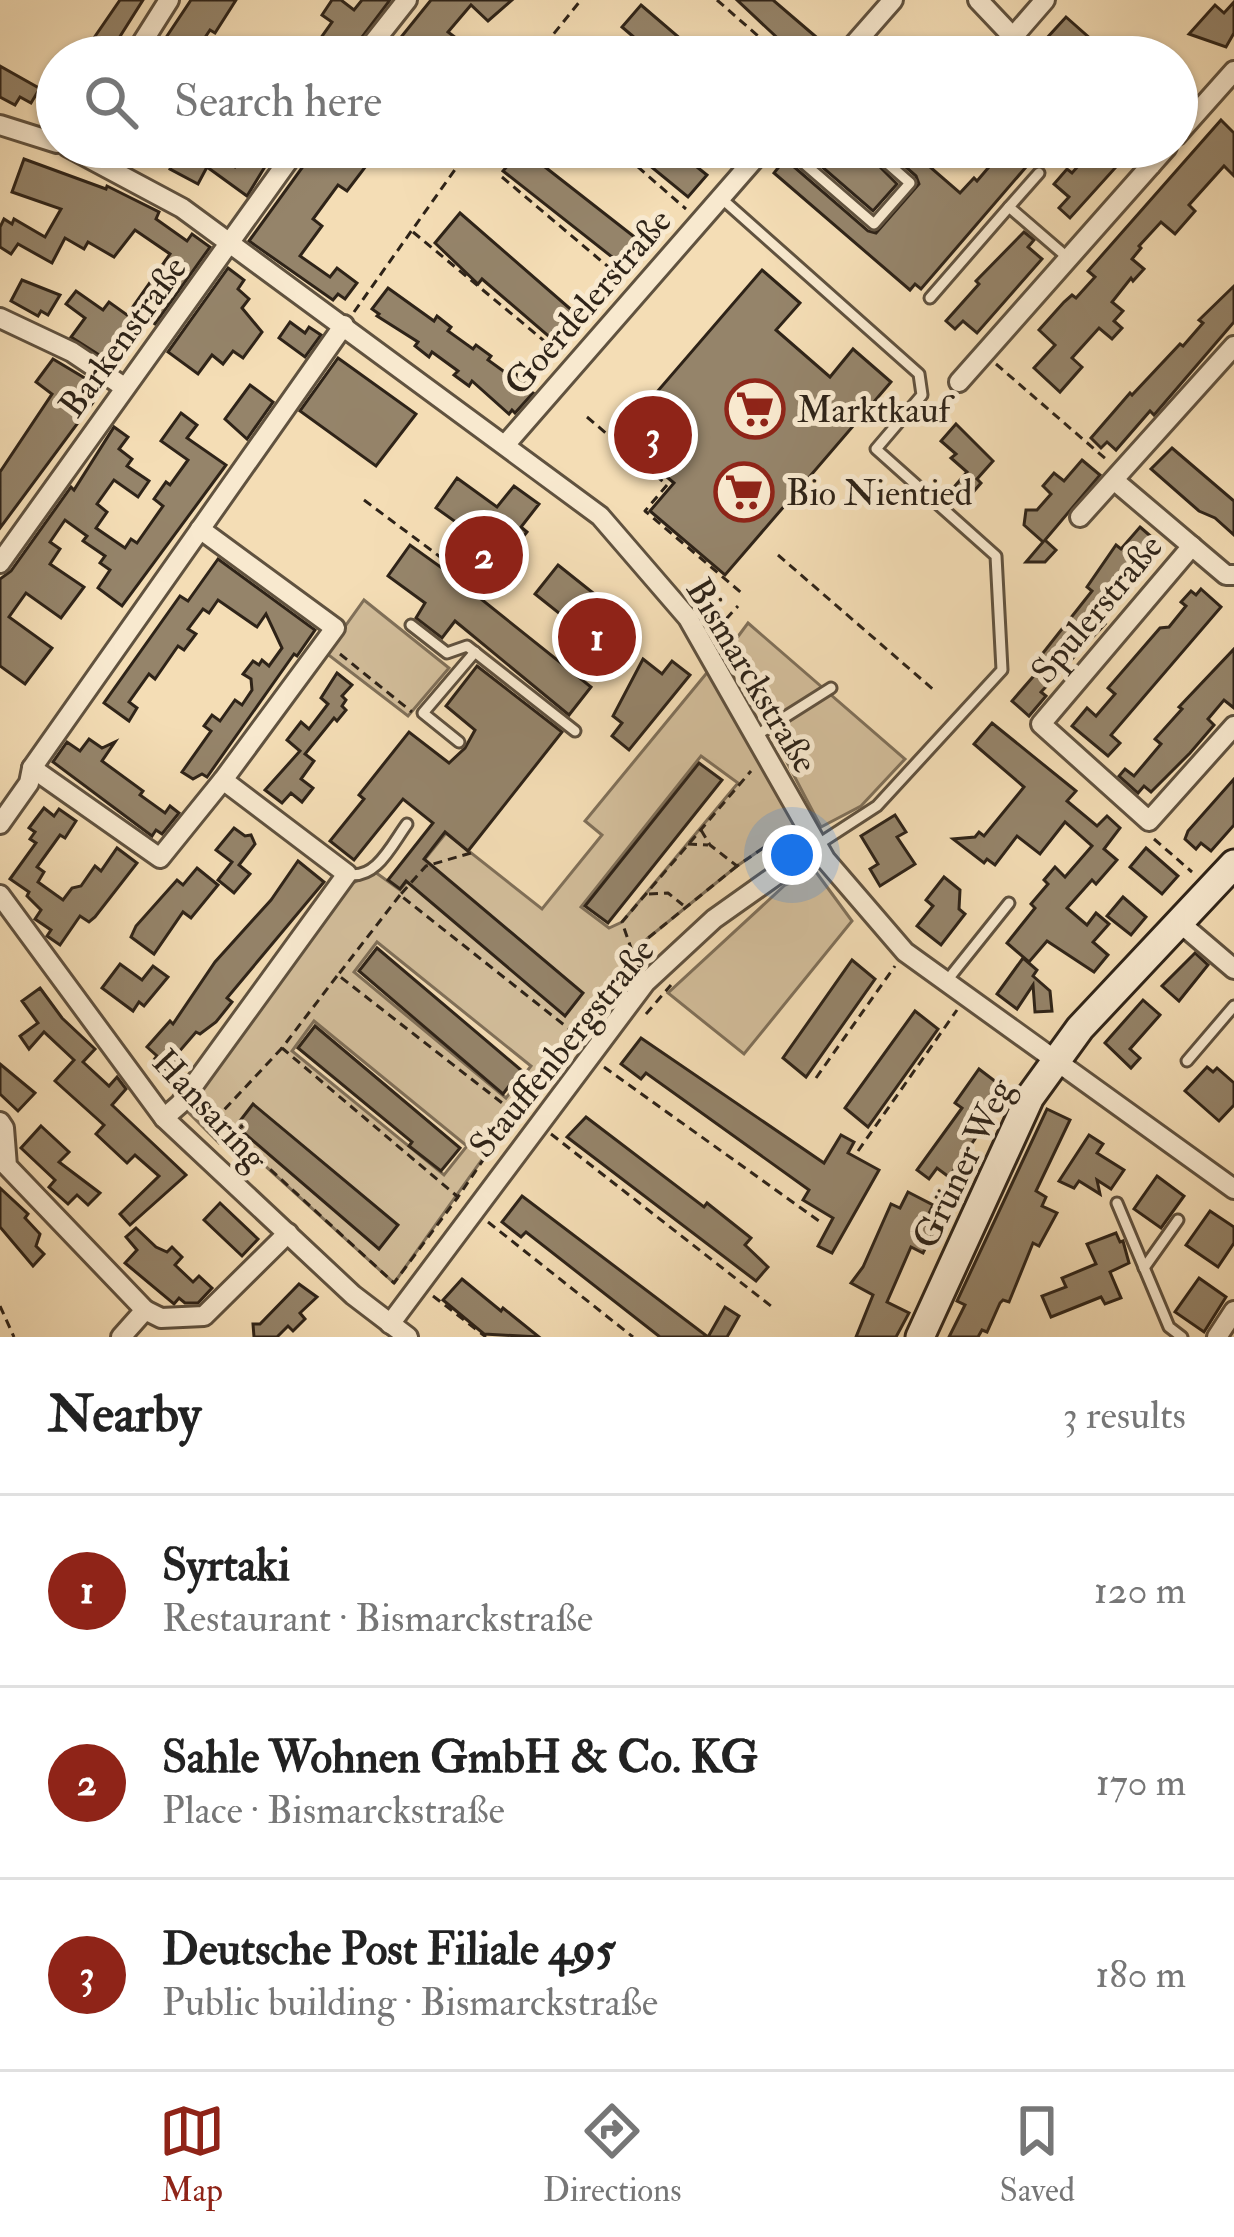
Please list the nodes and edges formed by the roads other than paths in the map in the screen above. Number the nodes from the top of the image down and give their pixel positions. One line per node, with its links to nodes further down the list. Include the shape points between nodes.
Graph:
1 (169, 0): 6 (street)
2 (407, 0): 7 (street)
3 (893, 0): 8 (street)
4 (978, 0): 9 (street)
5 (1045, 0): 10 (street)
6 (146, 36)
7 (379, 36)
8 (861, 36)
9 (1010, 36)
10 (1014, 36)
11 (1234, 70): 12 (street)
12 (1198, 111)
13 (0, 124): 14 (street, Bismarckstraße)
14 (36, 136)
15 (108, 168): 24 (street, Bismarckstraße)
16 (283, 168): 24 (street, Barkenstraße)
17 (747, 168): 22 (street, Goerdelerstraße)
18 (809, 168): 19 (lane, via 874,224 910,183)
19 (893, 168)
20 (1147, 168): 25 (street)
21 (1039, 172): 23 (lane)
22 (721, 198): 32 (street, Goerdelerstraße); 50 (lane, via 919,374 922,395 876,449 996,556 1002,670 877,806)
23 (1009, 207): 25 (lane); 26 (lane)
24 (230, 242): 28 (street, Bismarckstraße); 31 (street, Barkenstraße)
25 (1068, 258): 30 (street)
26 (930, 298)
27 (0, 319): 31 (street)
28 (344, 325): 32 (street, Bismarckstraße); 35 (street)
29 (1234, 346): 33 (street)
30 (959, 382)
31 (124, 387): 37 (street, Barkenstraße)
32 (505, 445): 44 (street, Bismarckstraße, via 600,516 637,555 688,618)
33 (1118, 477): 34 (street); 36 (street)
34 (1080, 517)
35 (200, 529): 46 (street); 47 (street, via 330,635)
36 (1192, 546): 38 (street); 42 (street, Spulerstraße, via 1041,724 1149,821)
37 (0, 563)
38 (1234, 574)
39 (411, 625): 40 (lane, via 447,653 467,646)
40 (475, 652): 43 (lane); 45 (lane, via 423,712)
41 (831, 688): 44 (lane)
42 (1234, 726)
43 (575, 731)
44 (754, 736): 50 (street, Bismarckstraße)
45 (459, 742)
46 (32, 768): 47 (street, via 160,858); 48 (street)
47 (223, 780): 52 (street)
48 (0, 824)
49 (407, 824): 52 (lane, via 372,870)
50 (817, 846): 57 (street, Bismarckstraße, via 905,952); 70 (street, Stauffenbergstraße, via 714,919 645,983)
51 (1234, 864): 55 (street, Grüner Weg)
52 (347, 874): 61 (street)
53 (0, 896): 61 (street, Hansaring)
54 (1009, 903): 57 (lane)
55 (1180, 923): 56 (street); 60 (street, Grüner Weg)
56 (1234, 969)
57 (945, 983): 60 (street, Bismarckstraße)
58 (1234, 1006): 59 (lane)
59 (1187, 1061)
60 (1056, 1063): 63 (street, Bismarckstraße); 73 (street, Grüner Weg, via 1006,1142)
61 (164, 1118): 66 (street, Hansaring)
62 (0, 1122): 68 (street, via 7,1166)
63 (1234, 1189)
64 (1118, 1203): 67 (lane)
65 (1178, 1220): 67 (lane)
66 (288, 1233): 68 (street, via 204,1316 161,1318); 70 (street, Hansaring)
67 (1144, 1268): 74 (lane, via 1169,1327)
68 (145, 1310): 71 (street)
69 (1233, 1316): 75 (street)
70 (390, 1324): 72 (street, Hansaring)
71 (121, 1337)
72 (408, 1337)
73 (920, 1337)
74 (1182, 1337)
75 (1217, 1337)

